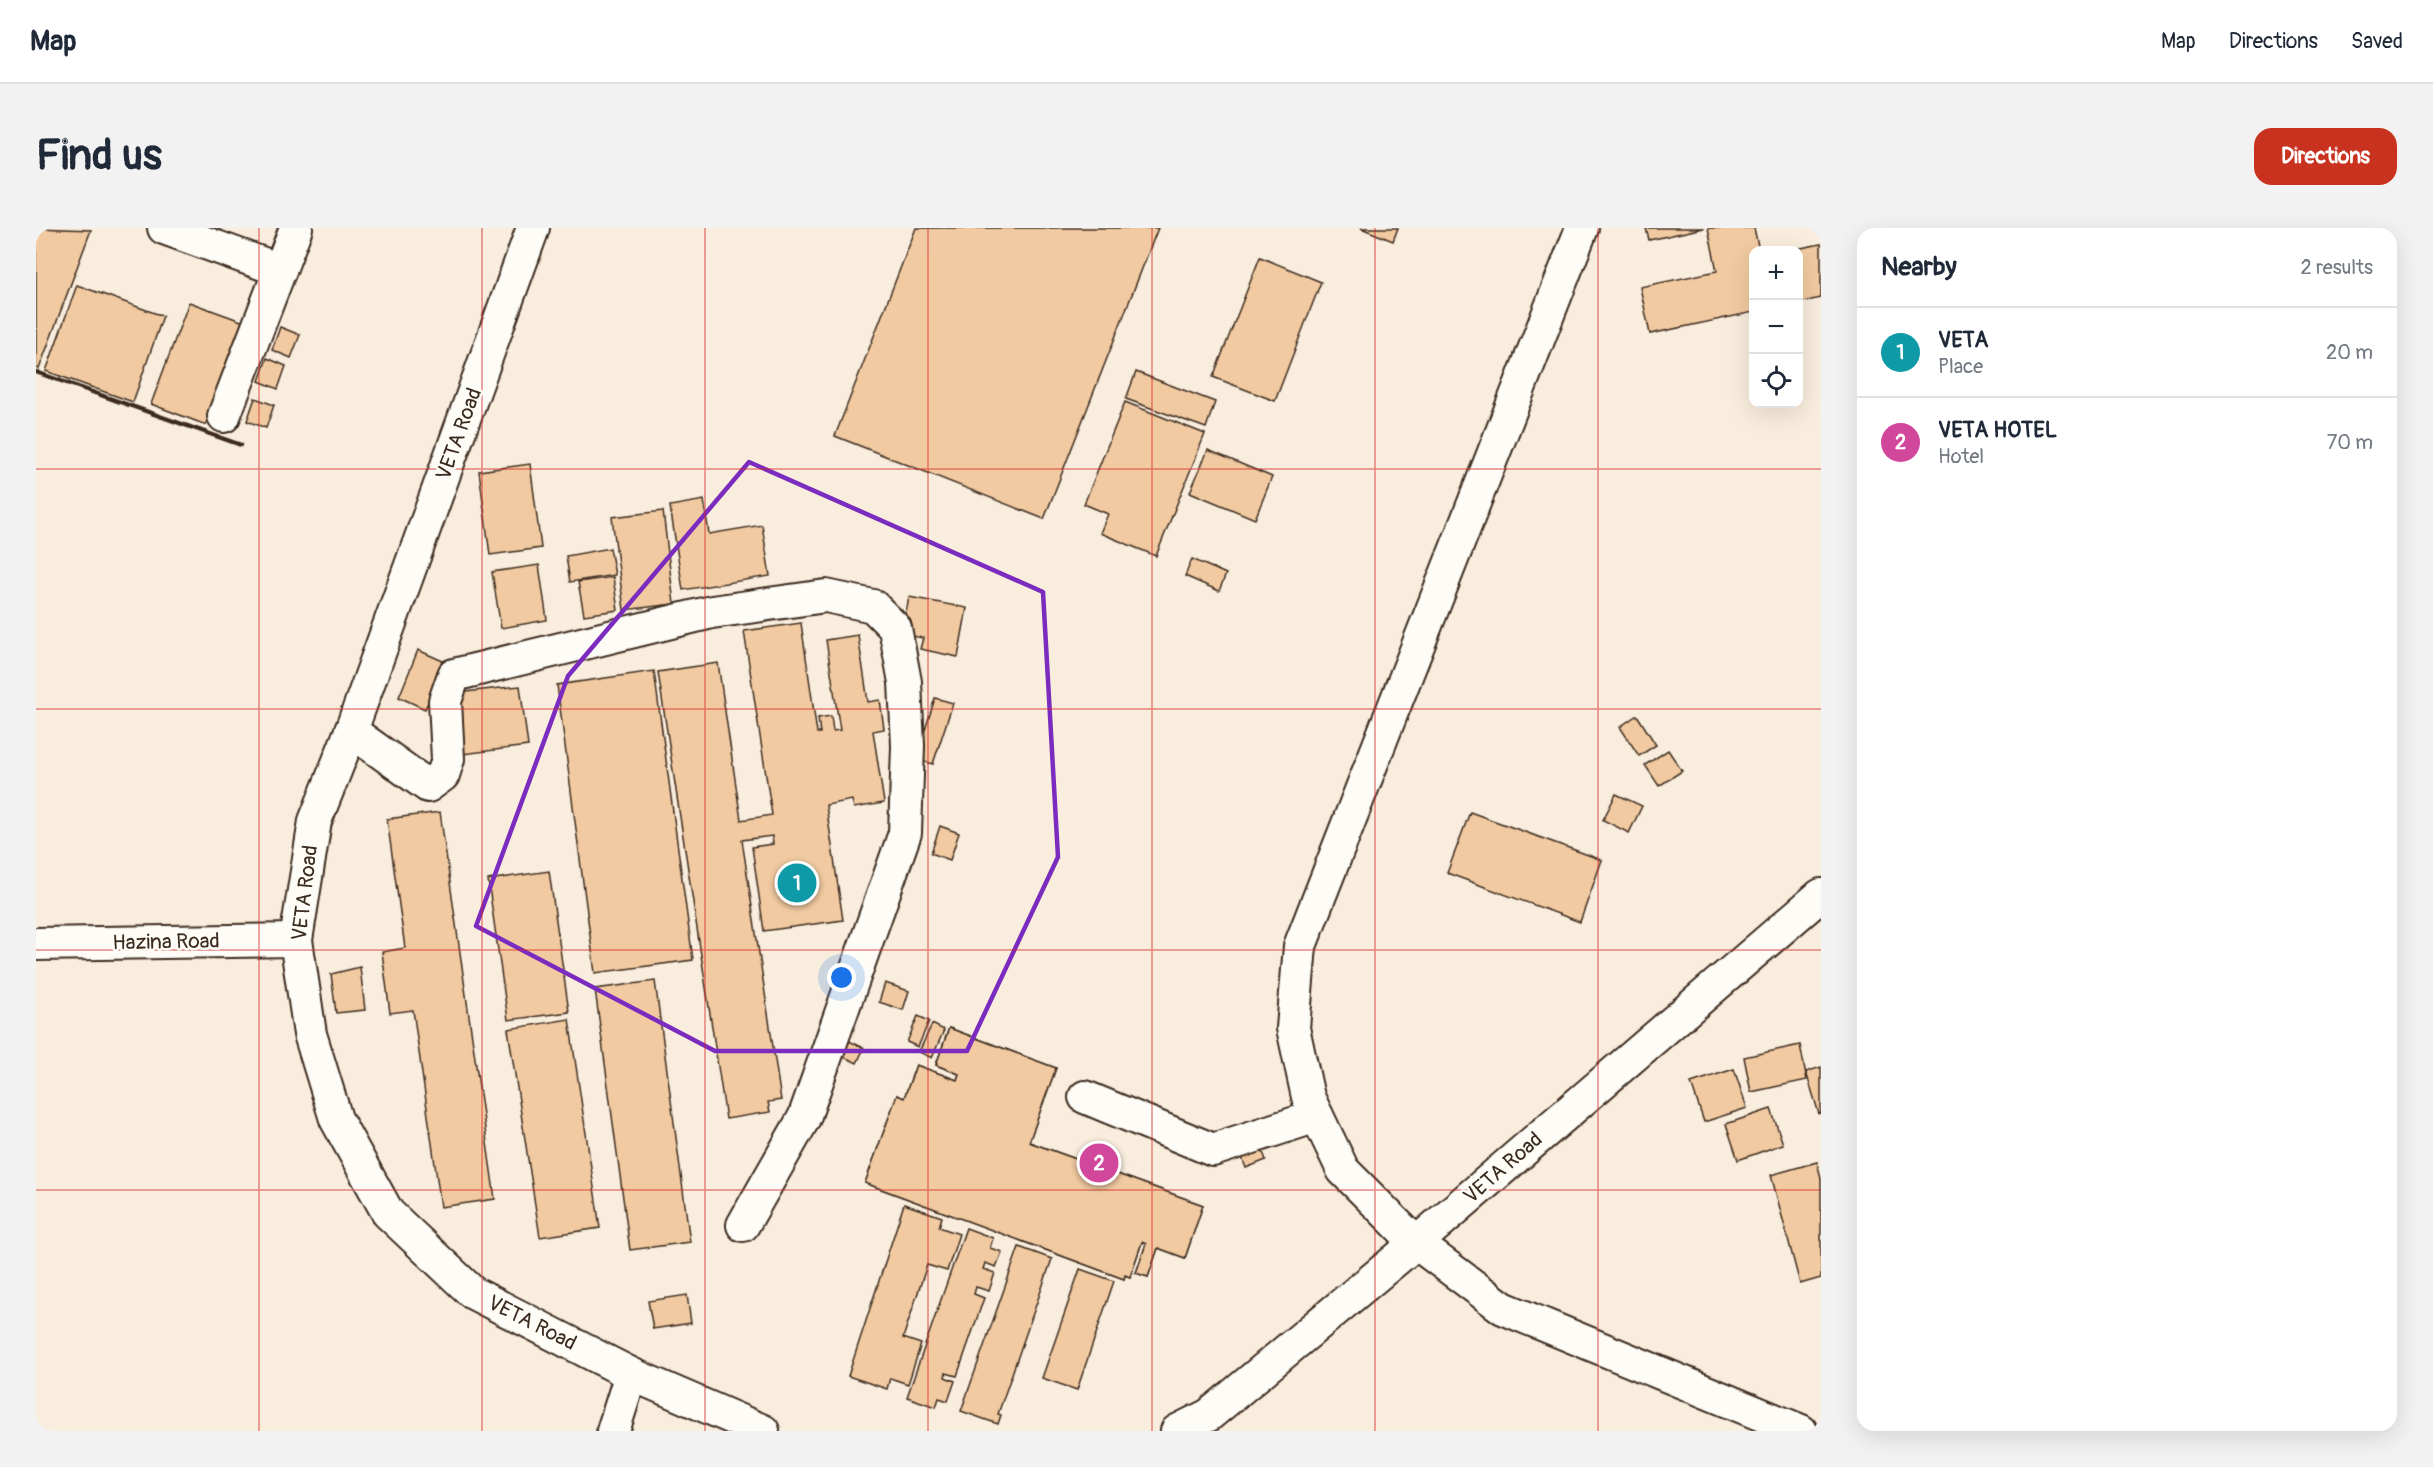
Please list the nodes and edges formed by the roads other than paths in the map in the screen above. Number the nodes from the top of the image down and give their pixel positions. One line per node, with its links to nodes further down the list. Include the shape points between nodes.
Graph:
1 (164, 228): 5 (street)
2 (296, 228): 5 (street)
3 (533, 228): 7 (street, VETA Road)
4 (1582, 228): 12 (street, via 1300,946 1293,1028 1308,1097)
5 (280, 270): 6 (street)
6 (224, 416)
7 (351, 731): 9 (street, VETA Road, via 315,822); 13 (street, via 428,786 443,775 448,759 445,701 454,675 712,612 826,596 873,606 896,628 905,682 908,746 905,833 804,1118)
8 (1821, 895): 14 (street, VETA Road)
9 (296, 940): 10 (street, Hazina Road); 15 (street, VETA Road, via 310,1034 336,1119 388,1213 473,1293)
10 (36, 944)
11 (1085, 1097): 12 (street, via 1213,1150)
12 (1317, 1116): 14 (street, via 1343,1170)
13 (743, 1225)
14 (1416, 1243): 18 (street, VETA Road, via 1209,1415); 19 (street, via 1503,1308)
15 (632, 1374): 16 (street); 17 (street, VETA Road)
16 (613, 1431)
17 (763, 1431)
18 (1177, 1431)
19 (1800, 1431)

